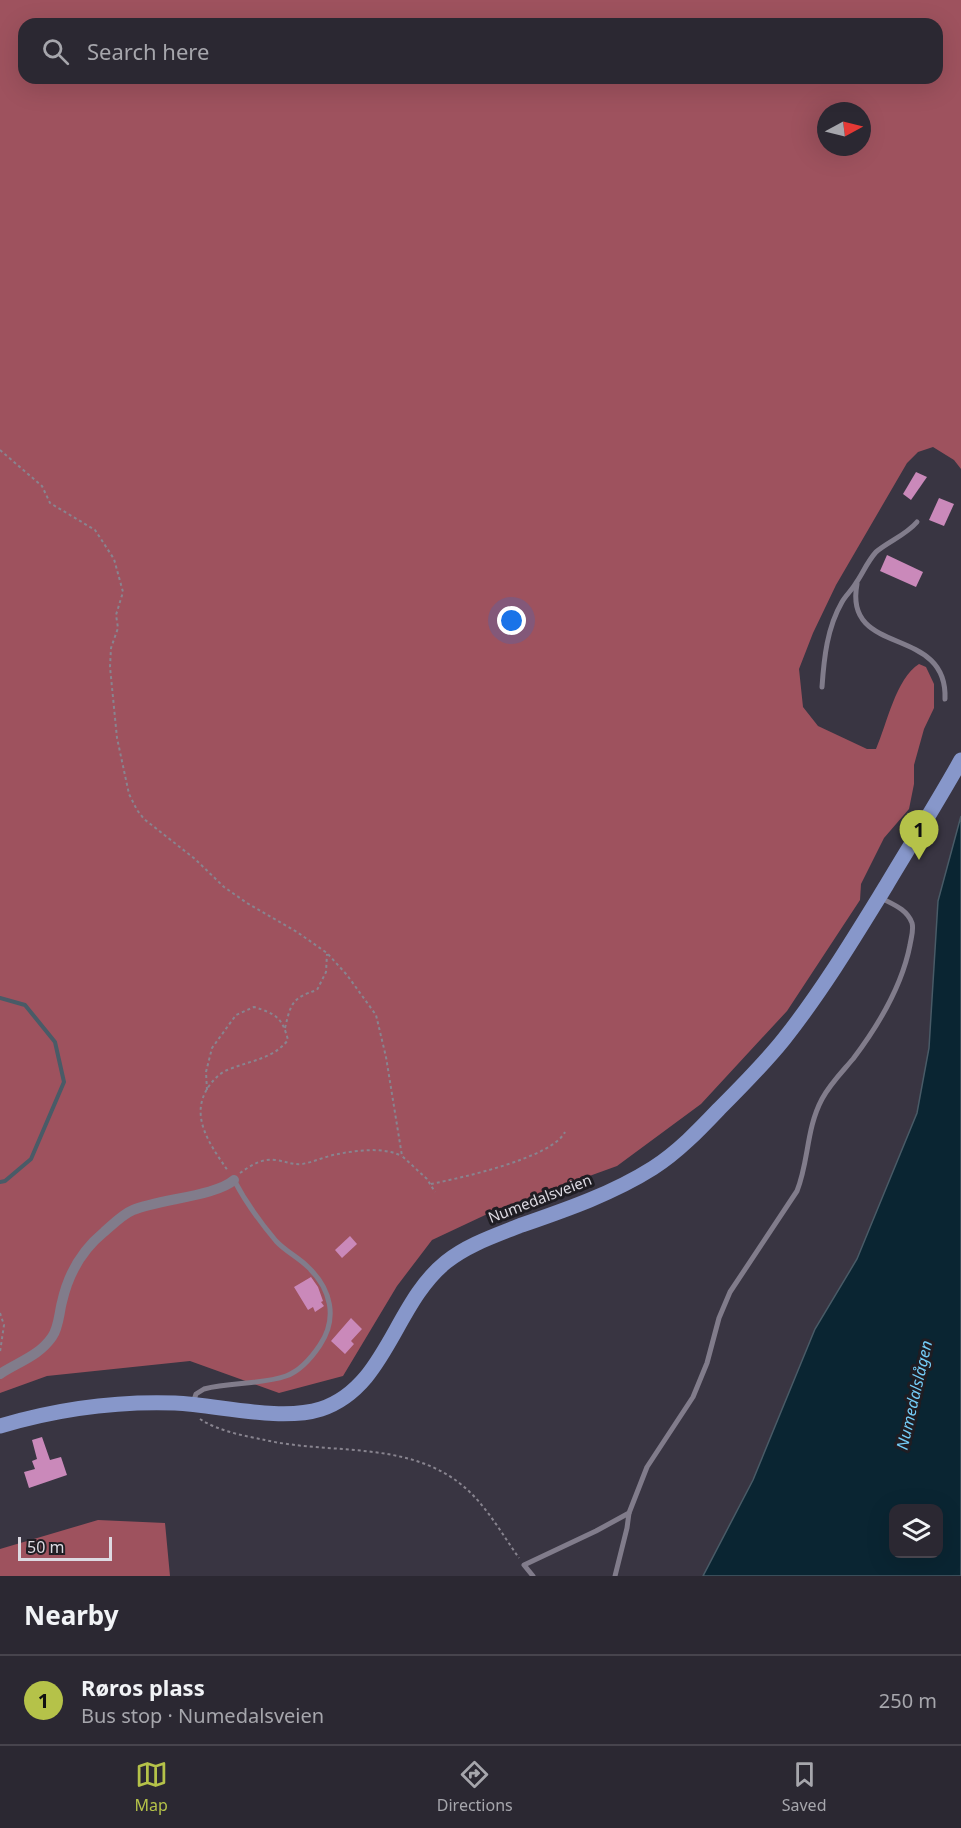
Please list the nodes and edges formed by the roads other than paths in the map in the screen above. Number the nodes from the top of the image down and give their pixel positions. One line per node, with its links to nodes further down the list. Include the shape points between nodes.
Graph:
1 (917, 522): 2 (lane, via 877,551)
2 (857, 582): 3 (lane, via 835,615 824,656); 4 (lane, via 855,604 862,621 927,656 946,686)
3 (822, 687)
4 (945, 699)
5 (961, 760): 6 (main road, Numedalsveien)
6 (879, 897): 9 (main road, Numedalsveien, via 786,1037 699,1130 654,1167 627,1183 489,1238 447,1261 424,1282 373,1368 343,1398 325,1408 300,1413); 11 (lane, via 901,909 911,921 905,964 892,996 822,1100 807,1139 797,1191 730,1292 693,1397 647,1467)
7 (234, 1180): 8 (street, via 217,1190 130,1211 101,1234 78,1260 53,1335 29,1359); 9 (lane, via 276,1241 307,1266 324,1287 329,1299 329,1324 314,1354 293,1373 204,1389 196,1394)
8 (0, 1374)
9 (193, 1404): 10 (main road, Numedalsveien, via 113,1404)
10 (0, 1426)
11 (628, 1513): 12 (lane, via 524,1565); 13 (lane)
12 (533, 1576)
13 (615, 1576)

